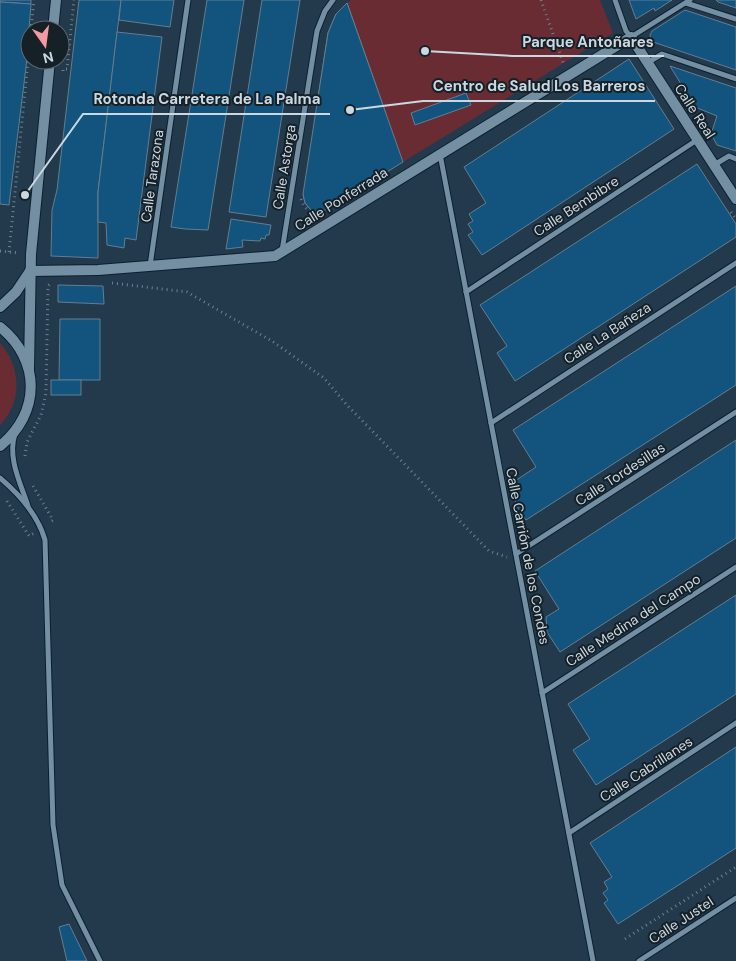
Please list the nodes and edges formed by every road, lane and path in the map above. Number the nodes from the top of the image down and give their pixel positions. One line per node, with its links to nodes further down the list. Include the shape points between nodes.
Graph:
1 (34, 0): 9 (path)
2 (56, 0): 10 (main road)
3 (188, 0): 27 (street, Calle Tarazona)
4 (333, 0): 25 (street, Calle Astorga, via 317,31)
5 (540, 0): 13 (path)
6 (615, 0): 11 (street, Calle Real)
7 (688, 1): 8 (street); 11 (street)
8 (736, 19)
9 (32, 20)
10 (55, 20)
11 (629, 34): 12 (main road, Calle Real); 18 (main road, Calle Ponferrada)
12 (647, 63): 16 (street, via 662,54); 17 (main road, Calle Real)
13 (564, 66)
14 (27, 70): 24 (path)
15 (49, 70): 28 (main road)
16 (736, 79)
17 (697, 140): 20 (main road, Calle Real); 31 (street, Calle Bembibre)
18 (440, 154): 25 (main road, Calle Ponferrada); 31 (street, Calle Carrión de los Condes)
19 (736, 159): 20 (street, via 729,156)
20 (714, 165): 22 (main road, Calle Real)
21 (301, 194): 23 (path, via 303,204 310,211)
22 (736, 199)
23 (326, 212)
24 (9, 252)
25 (282, 252): 27 (main road, Calle Ponferrada, via 275,256)
26 (736, 262): 37 (street, Calle La Bañeza)
27 (150, 266): 28 (main road, Calle Ponferrada)
28 (30, 271): 32 (main road, via 16,292); 34 (main road)
29 (54, 281): 39 (path, via 48,286 46,393 41,416 27,442)
30 (109, 283): 46 (path, via 187,292 272,341 324,378 489,552)
31 (466, 292): 37 (street, Calle Carrión de los Condes)
32 (0, 307)
33 (0, 327): 34 (main road, via 15,340)
34 (29, 369): 36 (main road, via 29,402)
35 (736, 412): 46 (street, Calle Tordesillas)
36 (21, 423): 38 (main road); 43 (street, via 14,439 13,453)
37 (491, 423): 46 (street, Calle Carrión de los Condes)
38 (0, 446)
39 (25, 463)
40 (0, 478): 43 (street)
41 (31, 483): 44 (path)
42 (4, 498): 45 (path)
43 (29, 508): 54 (street, via 42,528 45,540 54,834 62,884)
44 (53, 520)
45 (30, 536)
46 (517, 557): 48 (street, Calle Carrión de los Condes)
47 (736, 566): 48 (street, Calle Medina del Campo)
48 (542, 693): 50 (street, Calle Carrión de los Condes)
49 (736, 723): 50 (street, Calle Cabrillanes)
50 (569, 833): 55 (street, Calle Carrión de los Condes)
51 (736, 867): 53 (path)
52 (736, 898): 56 (street, Calle Justel)
53 (625, 939)
54 (100, 961)
55 (593, 961)
56 (639, 961)

